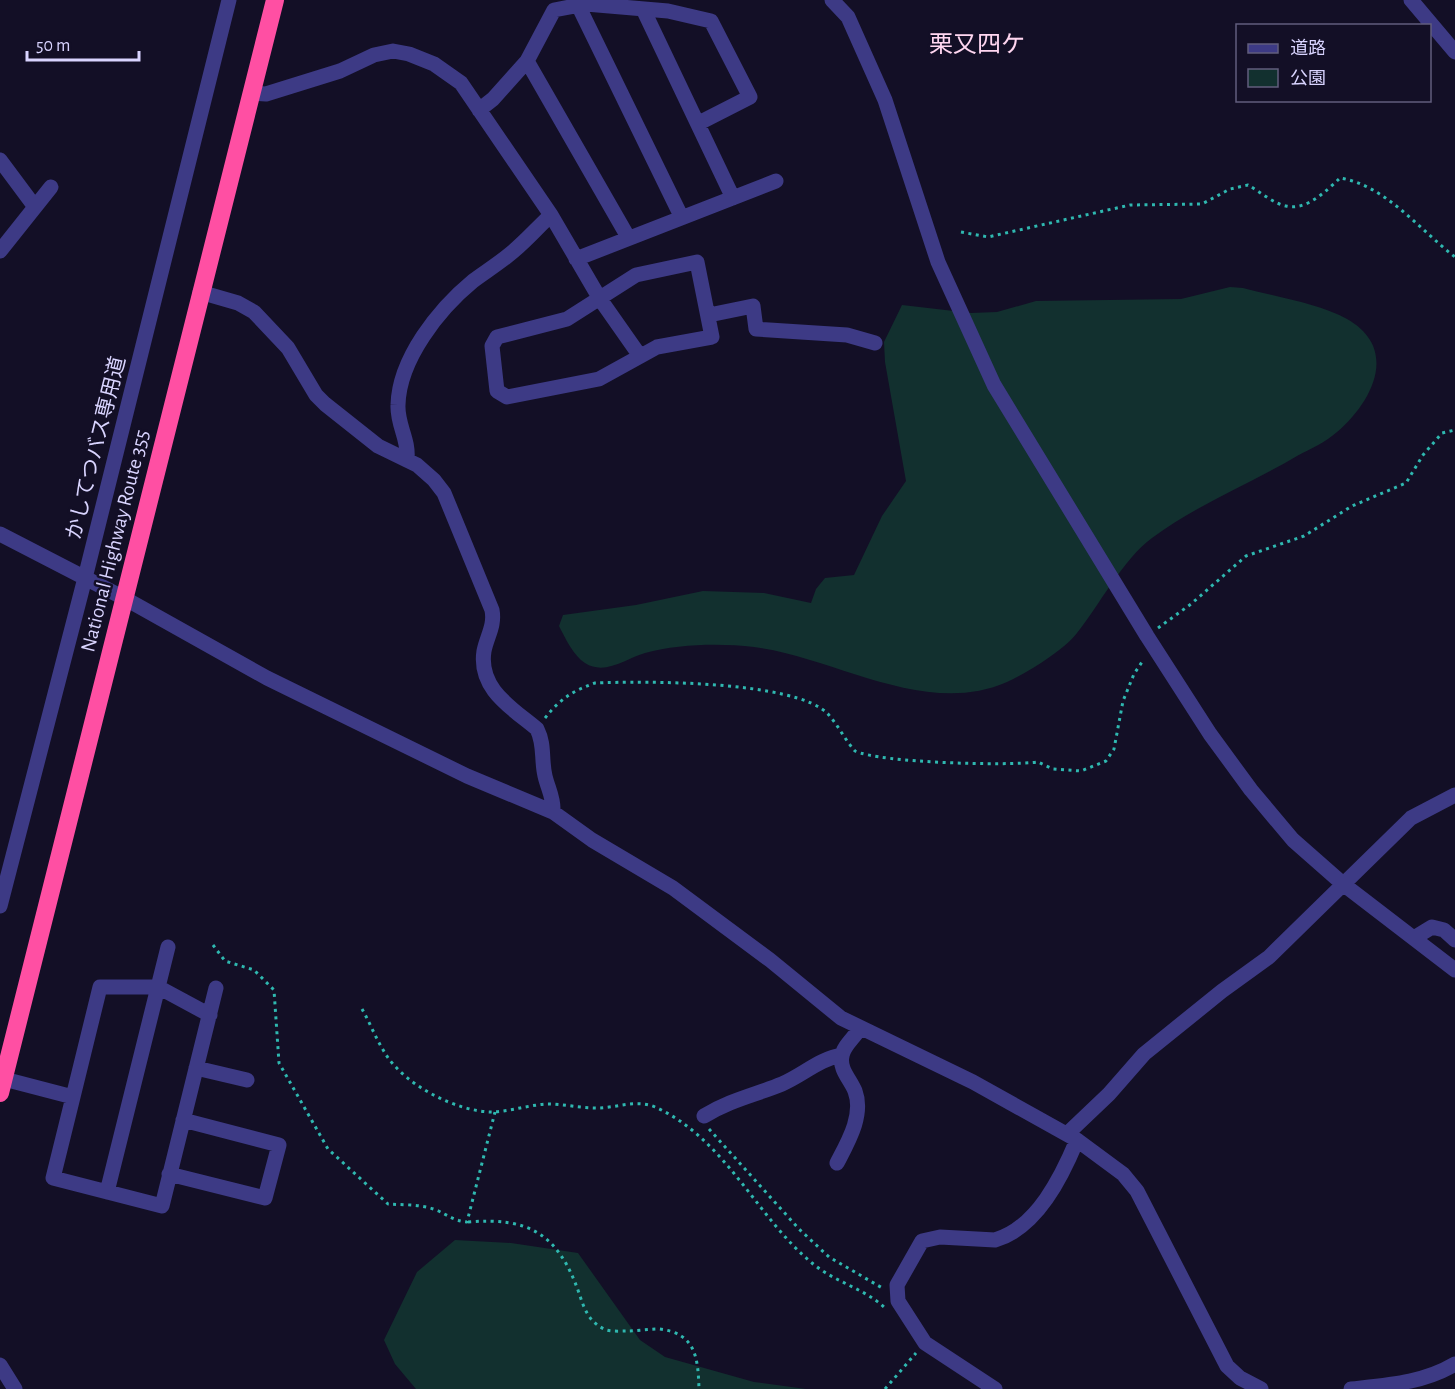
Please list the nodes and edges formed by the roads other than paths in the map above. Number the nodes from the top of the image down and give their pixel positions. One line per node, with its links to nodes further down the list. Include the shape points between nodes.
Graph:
1 (229, 0): 29 (street, かしてつバス専用道)
2 (275, 0): 9 (highway, National Highway Route 355)
3 (832, 0): 33 (street, via 849,17 885,100 938,262 994,385 1210,734 1293,840)
4 (1411, 0): 7 (street)
5 (578, 4): 6 (street); 8 (street, via 554,10); 18 (street)
6 (643, 9): 11 (street); 11 (street, via 711,21 750,97)
7 (1455, 52)
8 (527, 61): 10 (street); 19 (street)
9 (251, 93): 10 (street, via 266,94 393,51 418,57 451,74); 22 (highway, National Highway Route 355)
10 (479, 110): 17 (street)
11 (699, 123): 15 (street)
12 (0, 160): 16 (street)
13 (776, 181): 15 (street)
14 (51, 187): 16 (street)
15 (733, 198): 18 (street)
16 (35, 207): 20 (street)
17 (550, 215): 21 (street); 27 (street, via 512,253 455,298 416,351 404,373 398,405 407,440)
18 (681, 216): 19 (street)
19 (628, 237): 21 (street)
20 (0, 251)
21 (576, 259): 23 (street)
22 (200, 292): 27 (street, via 254,312 288,348 325,404 378,446); 30 (highway, National Highway Route 355)
23 (600, 299): 24 (street, via 636,275 697,262); 26 (street); 26 (street, via 567,319 497,337 492,345 499,394 507,397 599,379)
24 (709, 315): 25 (street, via 753,306 756,329 847,335); 26 (street, via 712,337 668,344)
25 (875, 344)
26 (640, 356)
27 (407, 459): 32 (street, via 426,472 444,493 492,610 493,629 483,658 490,687 537,729 543,744)
28 (0, 534): 29 (street)
29 (85, 578): 30 (street); 34 (street, かしてつバス専用道)
30 (124, 598): 32 (street, via 267,678 467,776); 46 (highway, National Highway Route 355)
31 (1455, 795): 33 (street, via 1411,818)
32 (553, 812): 42 (street, via 673,888 832,1011)
33 (1343, 884): 35 (street); 50 (street, via 1269,957 1144,1054)
34 (0, 906)
35 (1414, 938): 36 (street, via 1432,927 1444,930); 38 (street)
36 (1455, 940)
37 (168, 947): 39 (street)
38 (1455, 970)
39 (158, 987): 41 (street); 47 (street, via 100,987); 53 (street)
40 (216, 988): 41 (street)
41 (210, 1015): 44 (street)
42 (860, 1028): 43 (street); 50 (street, via 973,1082)
43 (842, 1055): 48 (street); 51 (street, via 842,1068 855,1091 857,1105 852,1131)
44 (196, 1068): 45 (street); 49 (street)
45 (247, 1080)
46 (2, 1086): 47 (street)
47 (73, 1097): 53 (street, via 52,1179)
48 (704, 1116)
49 (183, 1120): 52 (street); 52 (street, via 279,1145 265,1198)
50 (1072, 1137): 57 (street, via 1065,1167 1029,1220 996,1240 940,1237 922,1241 900,1276 896,1296 918,1347); 58 (street, via 1123,1174 1137,1191 1227,1366)
51 (837, 1163)
52 (169, 1174): 53 (street, via 162,1206)
53 (107, 1192)
54 (1455, 1364): 59 (street, via 1437,1375)
55 (0, 1365): 56 (street)
56 (15, 1389)
57 (995, 1389)
58 (1261, 1389)
59 (1351, 1389)

